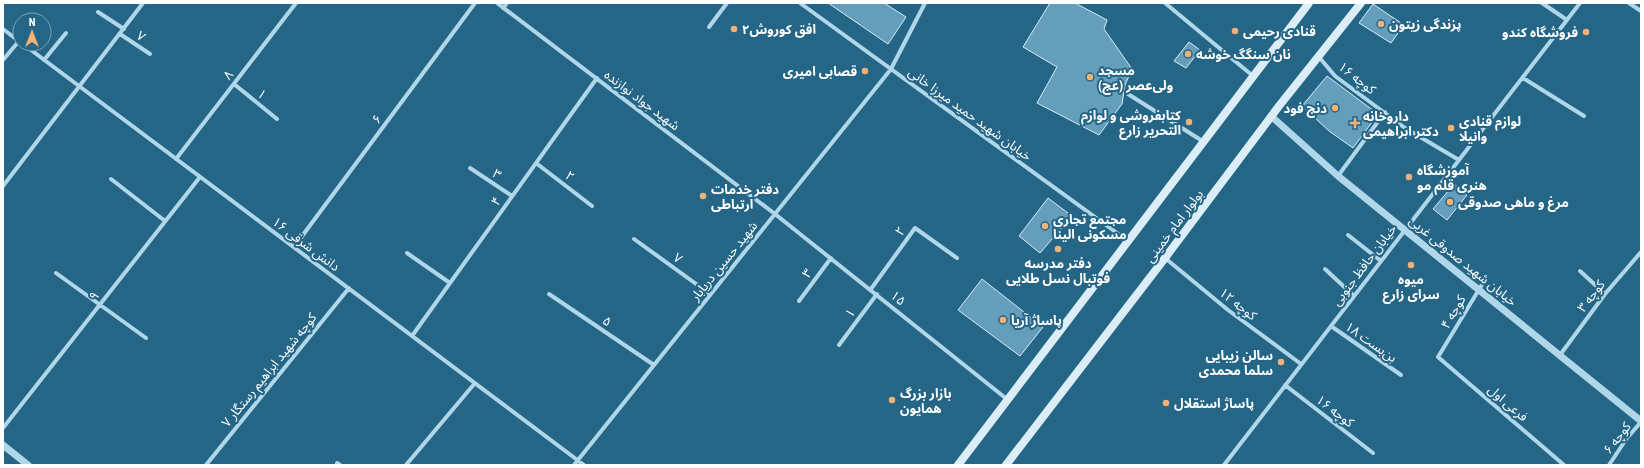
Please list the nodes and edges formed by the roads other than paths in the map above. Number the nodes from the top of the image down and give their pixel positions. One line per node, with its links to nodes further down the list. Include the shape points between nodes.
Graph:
1 (143, 3): 21 (street)
2 (296, 3): 35 (street, ۸)
3 (475, 3): 59 (street, ۶)
4 (497, 3): 15 (street, شهید جواد نوازنده)
5 (507, 3): 15 (street)
6 (727, 3): 19 (street)
7 (800, 3): 31 (street, خیابان شهید حمید میرزا خانی)
8 (925, 3): 31 (street)
9 (1165, 3): 32 (street)
10 (1310, 3): 32 (main road, بولوار امام خمینی)
11 (1361, 3): 28 (main road, بولوار امام خمینی)
12 (1542, 3): 18 (street)
13 (1580, 3): 18 (street, خیابان حافظ جنوبی)
14 (1629, 3): 16 (street)
15 (503, 8): 33 (street, شهید جواد نوازنده)
16 (1641, 11)
17 (98, 12): 21 (street)
18 (1567, 20): 34 (street, خیابان حافظ جنوبی)
19 (709, 27)
20 (3, 29): 24 (street, دانش شرقی ۱۶)
21 (124, 29): 23 (street)
22 (66, 33): 30 (street)
23 (120, 34): 27 (street, ۷); 36 (street)
24 (12, 36)
25 (12, 51): 29 (street)
26 (34, 52): 30 (street, دانش شرقی ۱۶)
27 (150, 54)
28 (1319, 57): 38 (street, کوچه ۱۶, via 1336,76); 39 (main road, بولوار امام خمینی)
29 (3, 60)
30 (44, 60): 36 (street, دانش شرقی ۱۶)
31 (891, 69): 53 (street, شهید حسین دریابار); 58 (street, خیابان شهید حمید میرزا خانی)
32 (1253, 77): 42 (main road, بولوار امام خمینی)
33 (597, 78): 45 (street, ۴); 53 (street, شهید جواد نوازنده)
34 (1523, 78): 40 (street); 44 (street, خیابان حافظ جنوبی)
35 (234, 84): 41 (street, ۱); 43 (street, ۸)
36 (80, 87): 43 (street, دانش شرقی ۱۶); 50 (street)
37 (1128, 94): 42 (street)
38 (1385, 112): 44 (street, کوچه ۱۶, via 1405,128); 47 (street)
39 (1271, 116): 47 (street, خیابان شهید صدوقی غربی); 64 (main road, بولوار امام خمینی)
40 (1584, 116)
41 (277, 119)
42 (1204, 142): 58 (main road, بولوار امام خمینی)
43 (176, 159): 48 (street, دانش شرقی ۱۶)
44 (1459, 160): 55 (street, خیابان حافظ جنوبی)
45 (536, 163): 51 (street, ۴); 52 (street, ۲)
46 (470, 168): 51 (street, ۳)
47 (1338, 176): 55 (street, خیابان شهید صدوقی غربی)
48 (200, 177): 54 (street, ۹); 59 (street, دانش شرقی ۱۶)
49 (111, 180): 54 (street)
50 (3, 186)
51 (512, 196): 70 (street, ۴)
52 (592, 206)
53 (775, 214): 62 (street, ۱۵); 75 (street, شهید حسین دریابار)
54 (165, 221): 80 (street, ۹)
55 (1405, 229): 65 (street, خیابان حافظ جنوبی); 73 (street, خیابان شهید صدوقی غربی)
56 (1348, 235): 65 (street)
57 (634, 239): 75 (street, ۷)
58 (1128, 242): 92 (main road, بولوار امام خمینی)
59 (294, 248): 71 (street, دانش شرقی ۱۶)
60 (407, 252): 70 (street)
61 (1641, 252): 77 (street, کوچه ۳)
62 (831, 258): 72 (street, ۱۵); 79 (street, ۳)
63 (958, 258): 72 (street, ۲, via 915,228)
64 (1165, 258): 87 (street, کوچه ۱۲, via 1228,310); 104 (main road, بولوار امام خمینی)
65 (1381, 261): 78 (street, خیابان حافظ جنوبی)
66 (1325, 270): 78 (street)
67 (1580, 271): 77 (street)
68 (56, 273): 80 (street)
69 (1486, 278): 73 (street, کوچه ۴)
70 (450, 283): 82 (street, ۴)
71 (349, 288): 82 (street, دانش شرقی ۱۶); 99 (street, کوچه شهید ابراهیم رستگار ۷)
72 (871, 289): 76 (street, ۱۵)
73 (1478, 289): 85 (street, خیابان شهید صدوقی غربی); 86 (street, کوچه ۴)
74 (549, 294): 88 (street, ۵)
75 (710, 294): 88 (street, شهید حسین دریابار)
76 (877, 294): 84 (street, ۱); 92 (street, ۱۵)
77 (1605, 294): 85 (street, کوچه ۳)
78 (1354, 296): 81 (street, خیابان حافظ جنوبی)
79 (799, 301)
80 (100, 303): 83 (street); 94 (street, ۹)
81 (1330, 326): 87 (street, خیابان حافظ جنوبی); 89 (street, بن‌بست ۱۸)
82 (412, 336): 90 (street, دانش شرقی ۱۶)
83 (146, 338)
84 (839, 345)
85 (1560, 355): 93 (street, خیابان شهید صدوقی غربی)
86 (1438, 357): 106 (street, فرعی اول)
87 (1301, 364): 91 (street, خیابان حافظ جنوبی)
88 (654, 365): 97 (street, شهید حسین دریابار)
89 (1401, 375)
90 (475, 383): 97 (street, دانش شرقی ۱۶); 100 (street)
91 (1285, 385): 96 (street, کوچه ۱۶); 105 (street, خیابان حافظ جنوبی)
92 (1008, 400): 103 (main road, بولوار امام خمینی)
93 (1641, 422): 107 (street, کوچه ۶)
94 (3, 428)
95 (3, 445): 98 (street)
96 (1373, 453)
97 (577, 460): 101 (street, شهید حسین دریابار); 102 (street, دانش شرقی ۱۶)
98 (28, 465)
99 (206, 465)
100 (406, 465)
101 (574, 465)
102 (584, 465)
103 (958, 465)
104 (1006, 465)
105 (1224, 465)
106 (1564, 465)
107 (1609, 465)

